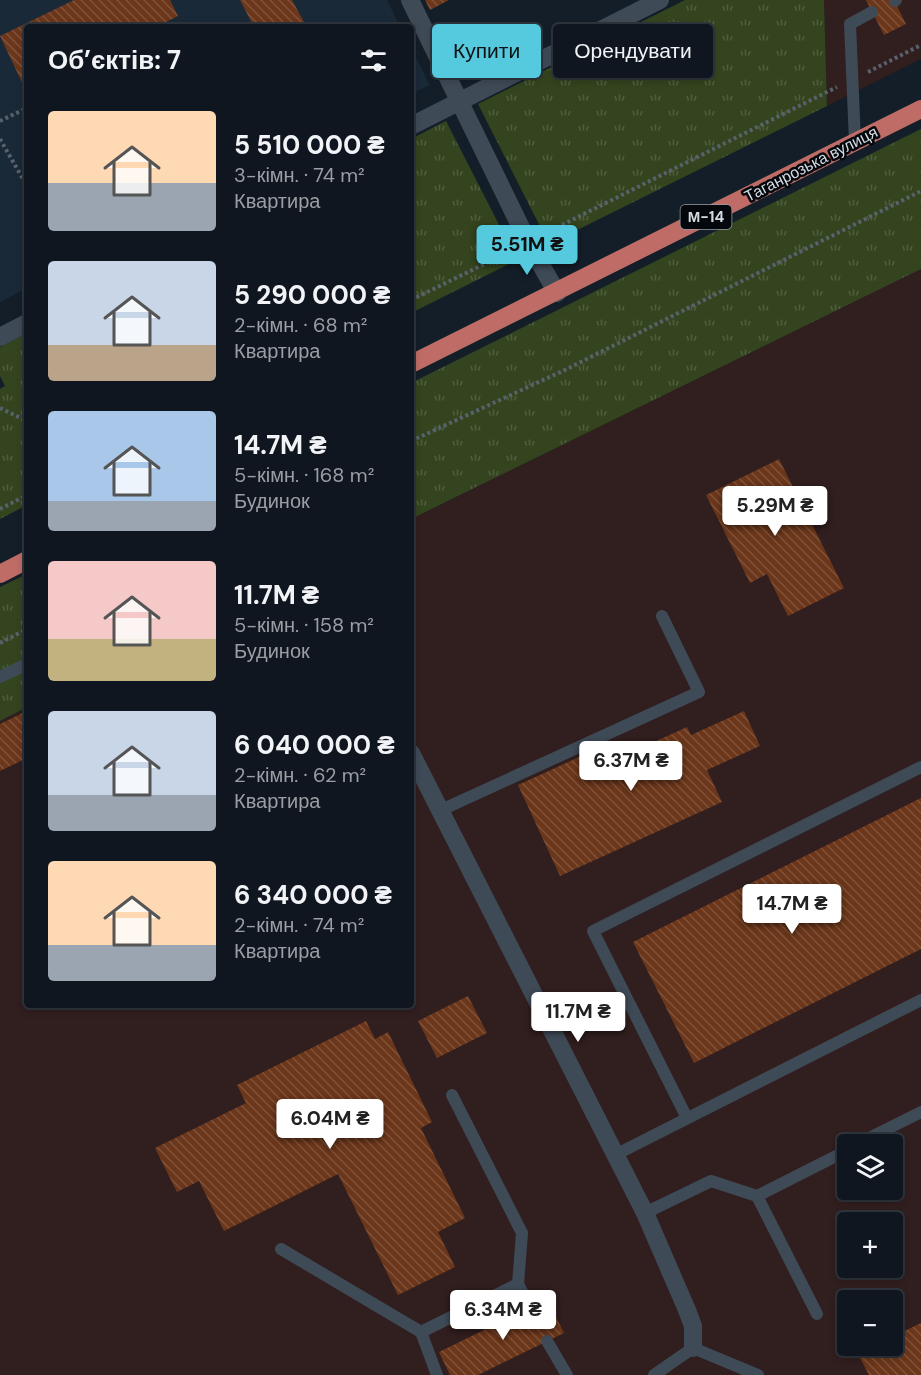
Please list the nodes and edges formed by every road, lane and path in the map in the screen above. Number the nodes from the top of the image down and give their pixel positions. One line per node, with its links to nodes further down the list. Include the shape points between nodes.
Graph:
1 (410, 0): 6 (street)
2 (660, 0): 6 (street)
3 (872, 12): 5 (lane, via 850,24)
4 (921, 45): 5 (path)
5 (851, 80): 12 (lane); 15 (path)
6 (459, 102): 10 (street); 15 (street)
7 (24, 109): 9 (path)
8 (921, 109): 12 (highway, Таганрозька вулиця / М-14)
9 (0, 121)
10 (414, 124)
11 (0, 139): 13 (path)
12 (855, 142): 16 (highway, Таганрозька вулиця / М-14)
13 (24, 181)
14 (921, 191): 23 (path, via 567,369)
15 (528, 242): 16 (street); 17 (path)
16 (557, 293): 20 (highway, Таганрозька вулиця / М-14)
17 (414, 299)
18 (24, 325): 19 (street)
19 (0, 337)
20 (414, 363)
21 (0, 408): 22 (path)
22 (24, 420)
23 (414, 440)
24 (24, 497): 25 (path)
25 (0, 509)
26 (24, 562): 27 (highway)
27 (0, 574)
28 (662, 616): 35 (lane, via 699,692)
29 (24, 631): 30 (path)
30 (0, 643)
31 (24, 665): 32 (lane)
32 (0, 677)
33 (414, 759): 35 (street)
34 (921, 767): 39 (lane, via 593,931)
35 (439, 811): 41 (street)
36 (921, 1000): 39 (lane)
37 (452, 1095): 46 (lane, via 522,1233)
38 (921, 1112): 40 (lane)
39 (687, 1118): 41 (lane)
40 (877, 1134)
41 (615, 1155): 44 (street)
42 (837, 1156): 43 (lane)
43 (757, 1196): 44 (lane, via 711,1181); 48 (lane)
44 (645, 1213): 51 (street, via 693,1326)
45 (281, 1249): 49 (lane)
46 (518, 1284): 47 (lane); 49 (lane)
47 (530, 1307)
48 (817, 1314)
49 (421, 1332): 52 (lane)
50 (547, 1341): 53 (lane)
51 (693, 1348): 54 (lane); 55 (lane)
52 (437, 1375)
53 (567, 1375)
54 (654, 1375)
55 (758, 1375)

